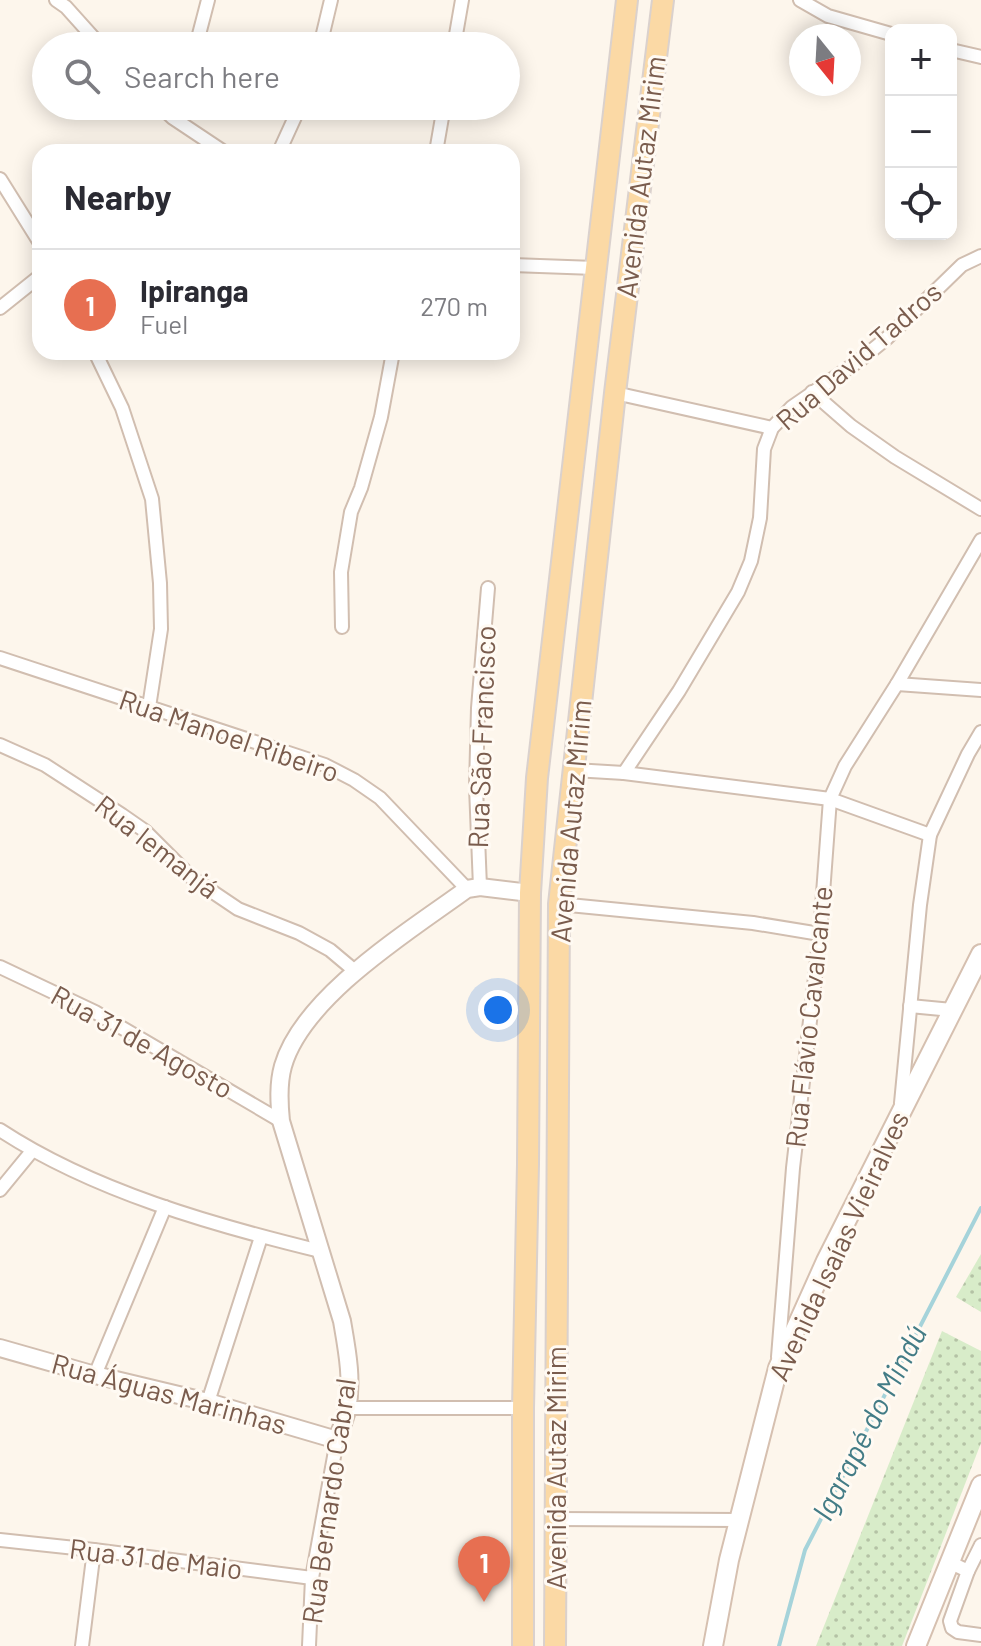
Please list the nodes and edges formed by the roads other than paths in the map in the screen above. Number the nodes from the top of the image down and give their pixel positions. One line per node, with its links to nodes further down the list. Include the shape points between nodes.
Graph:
1 (208, 0): 9 (street)
2 (331, 0): 10 (street)
3 (462, 0): 11 (street)
4 (627, 0): 25 (main road, Avenida Autaz Mirim)
5 (663, 0): 31 (main road, Avenida Autaz Mirim)
6 (800, 0): 12 (street, via 828,16)
7 (63, 2): 8 (street)
8 (89, 32)
9 (200, 32)
10 (323, 32)
11 (456, 32)
12 (885, 32)
13 (957, 51): 14 (street)
14 (981, 57)
15 (185, 120): 18 (street)
16 (294, 120): 19 (street)
17 (442, 120): 20 (street)
18 (214, 144)
19 (283, 144)
20 (437, 144)
21 (0, 179): 22 (street)
22 (32, 230)
23 (981, 256): 30 (street, Rua David Tadros, via 962,265 860,360)
24 (520, 265): 25 (street)
25 (595, 268): 48 (main road, Avenida Autaz Mirim, via 537,778)
26 (32, 282): 27 (street)
27 (0, 308)
28 (99, 360): 40 (street, via 122,408 152,499 161,629)
29 (392, 360): 36 (street, via 381,417 351,512 341,572)
30 (812, 392): 32 (street, Rua David Tadros); 33 (street, via 895,457)
31 (615, 393): 32 (street); 43 (main road, Avenida Autaz Mirim)
32 (772, 428): 44 (street, Rua David Tadros, via 764,449 760,518 742,582)
33 (981, 509)
34 (981, 540): 38 (street, Rua Flávio Cavalcante)
35 (488, 588): 47 (street, Rua São Francisco, via 478,708)
36 (342, 627)
37 (0, 658): 40 (street, Rua Manoel Ribeiro)
38 (897, 684): 39 (street); 45 (street, Rua Flávio Cavalcante)
39 (981, 690)
40 (149, 707): 47 (street, Rua Manoel Ribeiro, via 325,765 354,780 380,798)
41 (981, 732): 46 (street)
42 (0, 745): 53 (street, Rua Iemanjá, via 45,765 122,815 192,878 238,909 299,933)
43 (574, 770): 44 (street); 49 (main road, Avenida Autaz Mirim)
44 (624, 773): 45 (street)
45 (830, 799): 46 (street); 50 (street, Rua Flávio Cavalcante)
46 (930, 835): 54 (street)
47 (474, 888): 48 (street); 53 (street, Rua Bernardo Cabral)
48 (530, 893): 69 (main road, Avenida Autaz Mirim)
49 (559, 904): 50 (street); 72 (main road, Avenida Autaz Mirim)
50 (820, 934): 65 (street, Rua Flávio Cavalcante, via 793,1168)
51 (981, 954): 55 (main road, Avenida Isaías Vieiralves)
52 (0, 967): 57 (street, Rua 31 de Agosto, via 95,1012)
53 (355, 971): 57 (street, Rua Bernardo Cabral, via 294,1040 283,1064)
54 (910, 1006): 55 (street); 56 (street)
55 (952, 1010): 56 (main road, Avenida Isaías Vieiralves)
56 (900, 1111): 65 (main road, Avenida Isaías Vieiralves)
57 (281, 1121): 63 (street, Rua Bernardo Cabral)
58 (0, 1130): 59 (street)
59 (32, 1151): 60 (street); 61 (street)
60 (0, 1190)
61 (165, 1207): 62 (street); 66 (street)
62 (261, 1237): 63 (street); 67 (street)
63 (320, 1251): 68 (street, Rua Bernardo Cabral, via 348,1353)
64 (0, 1348): 66 (street, Rua Águas Marinhas)
65 (778, 1368): 73 (main road, Avenida Isaías Vieiralves)
66 (95, 1375): 67 (street, Rua Águas Marinhas)
67 (208, 1402): 70 (street, Rua Águas Marinhas)
68 (347, 1408): 69 (street); 70 (street, Rua Bernardo Cabral)
69 (523, 1408): 83 (main road, Avenida Autaz Mirim)
70 (337, 1440): 79 (street, Rua Bernardo Cabral)
71 (981, 1485): 77 (main road)
72 (556, 1519): 73 (street); 84 (main road, Avenida Autaz Mirim)
73 (739, 1520): 85 (main road, Avenida Isaías Vieiralves)
74 (0, 1540): 76 (street, Rua 31 de Maio)
75 (981, 1545): 78 (street)
76 (94, 1550): 79 (street, Rua 31 de Maio); 81 (street)
77 (949, 1562): 78 (street); 86 (main road)
78 (968, 1571): 80 (street, via 950,1621 958,1632)
79 (312, 1578): 82 (street, Rua Bernardo Cabral)
80 (981, 1635)
81 (82, 1646)
82 (309, 1646)
83 (523, 1646)
84 (555, 1646)
85 (713, 1646)
86 (916, 1646)

